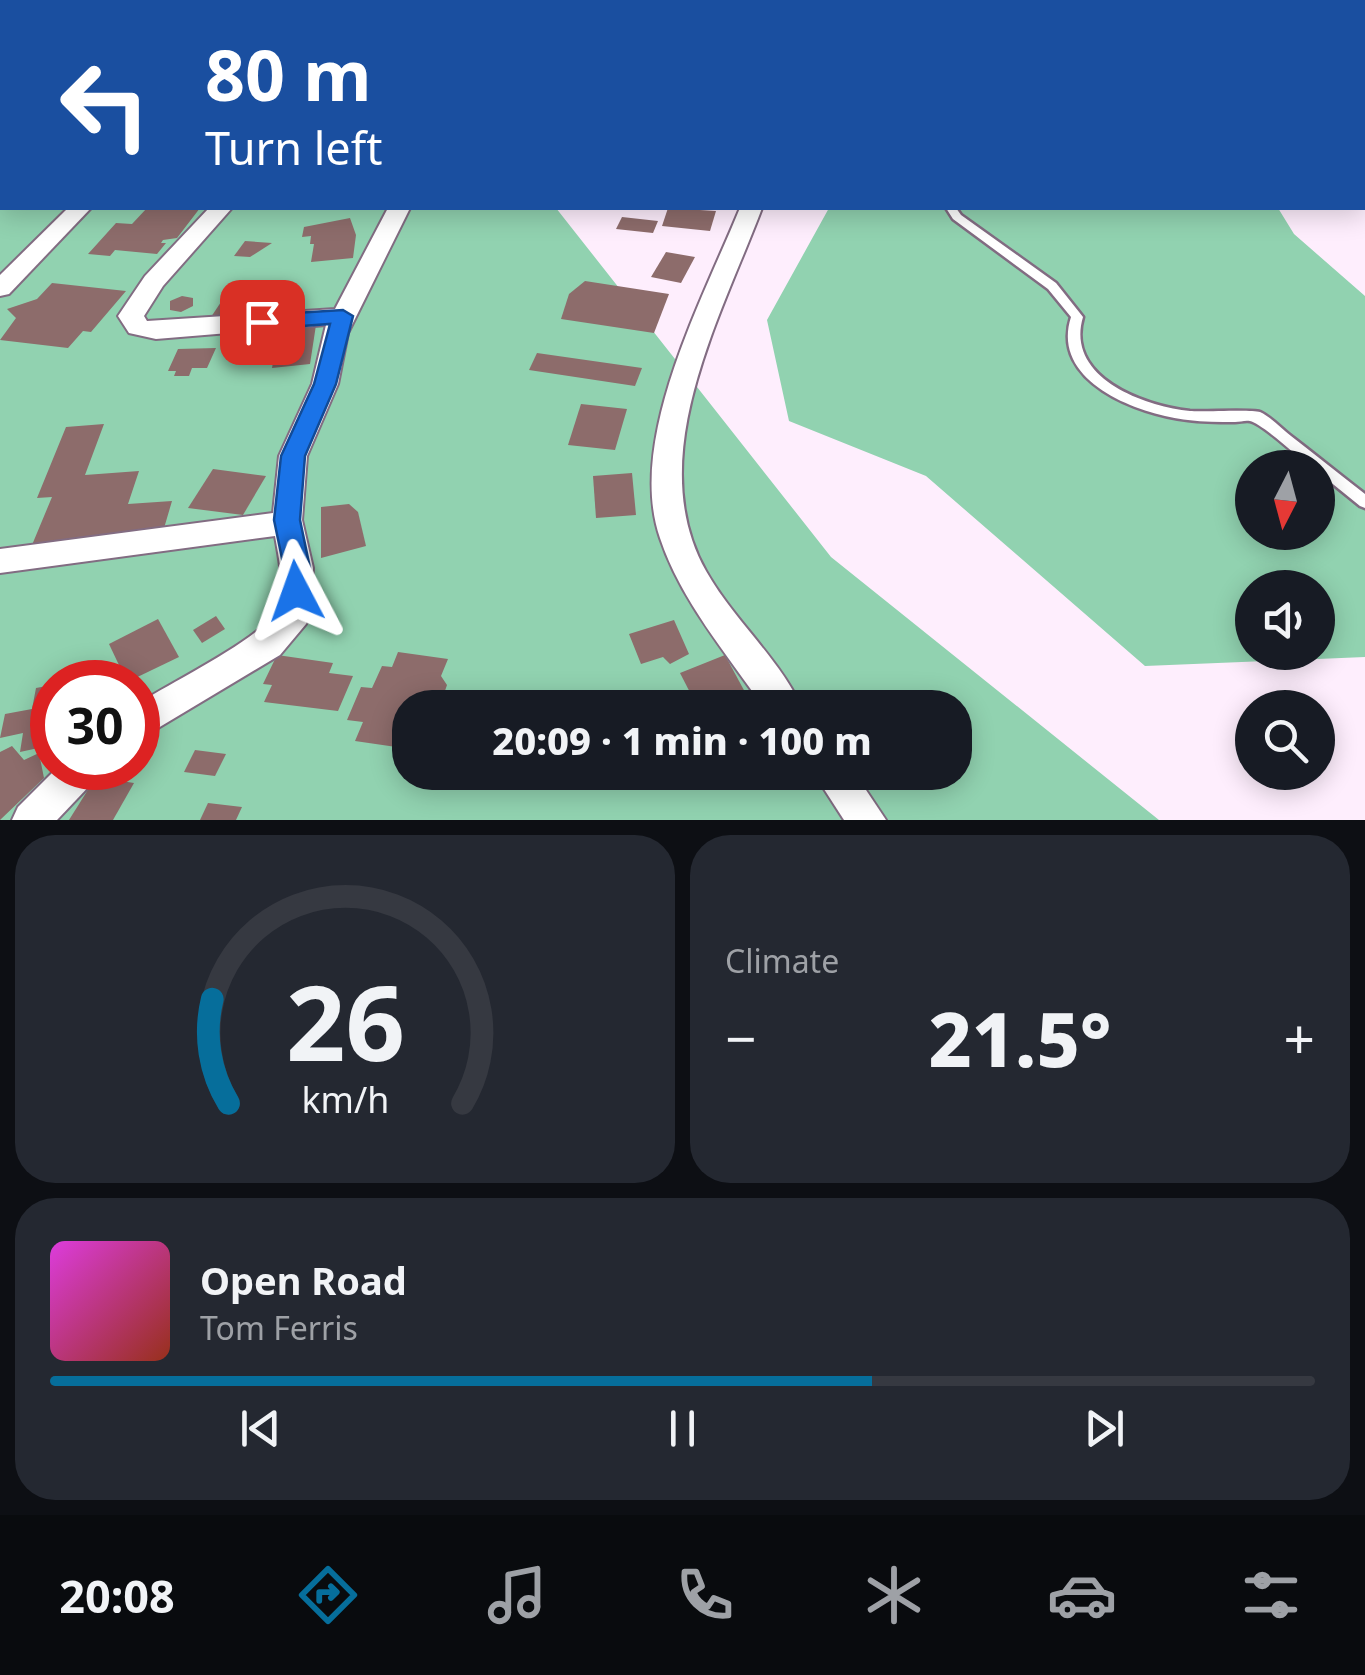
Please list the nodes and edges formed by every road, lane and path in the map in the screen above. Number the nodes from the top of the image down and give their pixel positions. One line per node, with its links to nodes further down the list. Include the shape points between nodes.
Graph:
1 (78, 210): 6 (street)
2 (219, 210): 7 (street, via 154,281 131,316 138,327)
3 (398, 210): 7 (street)
4 (749, 210): 11 (street, via 688,366 664,500 673,535 708,605)
5 (953, 210): 8 (lane, via 1052,286 1077,317 1070,337 1078,361 1108,388 1147,408 1207,418 1256,416)
6 (0, 289)
7 (343, 316): 9 (street, via 325,384 293,456)
8 (1365, 502)
9 (288, 523): 10 (street); 12 (street, via 297,568 294,614 268,646)
10 (0, 561)
11 (772, 690)
12 (160, 709)
13 (61, 790): 15 (street)
14 (846, 790): 16 (street)
15 (32, 820)
16 (868, 820)

